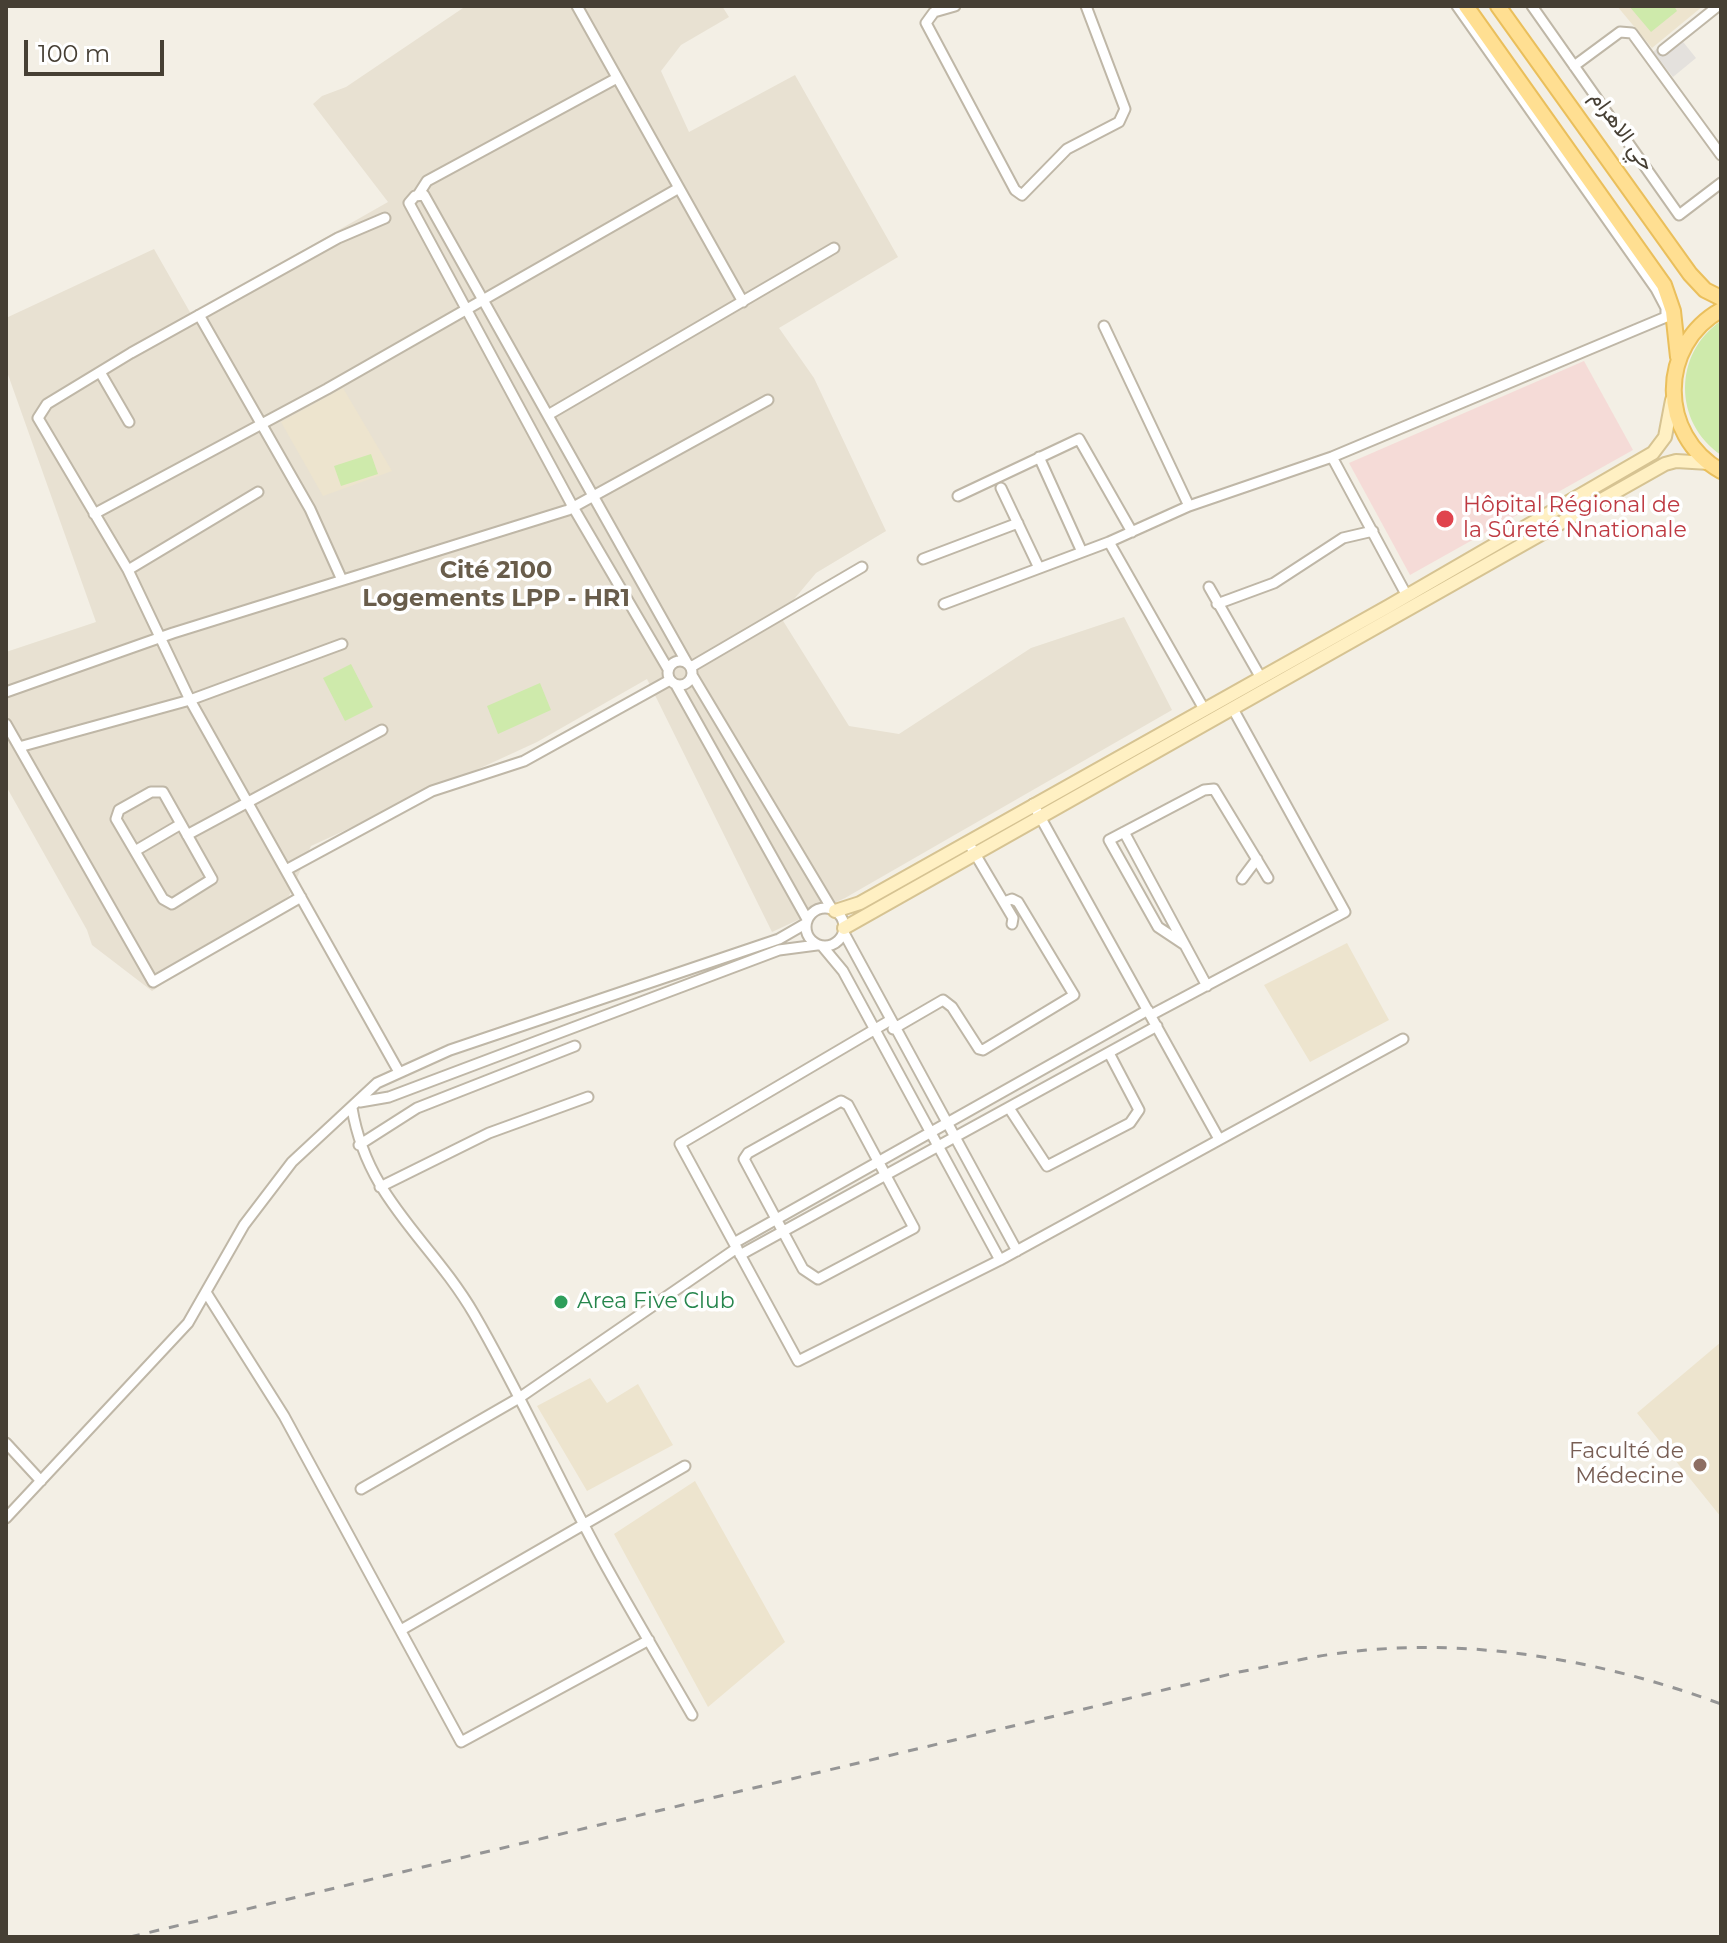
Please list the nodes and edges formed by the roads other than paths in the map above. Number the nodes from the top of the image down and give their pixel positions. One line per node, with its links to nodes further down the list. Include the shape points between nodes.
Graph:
1 (577, 6): 11 (street)
2 (955, 6): 3 (street, via 934,12 926,23 1022,195 1071,145 1119,122 1125,109)
3 (1086, 6)
4 (1457, 6): 33 (street, via 1656,289 1667,314 1661,321)
5 (1466, 6): 25 (main road, via 1664,285 1675,319)
6 (1498, 6): 19 (main road, via 1690,274)
7 (1532, 6): 10 (street, حي الاهرام)
8 (1718, 6): 9 (street)
9 (1663, 50)
10 (1574, 66): 12 (street, via 1620,32 1632,33); 13 (street, حي الاهرام, via 1679,215)
11 (617, 78): 14 (street); 15 (street, via 427,181)
12 (1721, 155)
13 (1721, 183)
14 (679, 188): 18 (street); 20 (street)
15 (418, 195): 18 (street, via 424,195); 21 (street, via 409,203)
16 (385, 218): 23 (street)
17 (834, 248): 20 (street)
18 (483, 298): 21 (street); 29 (street)
19 (1721, 298)
20 (743, 302): 29 (street)
21 (466, 309): 31 (street); 40 (street)
22 (1721, 310): 25 (main road, via 1690,335)
23 (199, 315): 26 (street); 31 (street)
24 (1104, 326): 39 (street)
25 (1678, 357): 27 (main road)
26 (100, 372): 30 (street); 41 (street, via 47,404 38,418)
27 (1673, 396): 34 (main road, via 1684,433); 47 (street, via 1665,437 1653,453)
28 (768, 400): 37 (street)
29 (548, 415): 37 (street)
30 (129, 422)
31 (262, 422): 41 (street); 52 (street)
32 (1039, 457): 38 (street); 44 (street, via 1079,439); 46 (street)
33 (1332, 457): 39 (street); 43 (street)
34 (1715, 467): 47 (street, via 1665,464)
35 (1001, 488): 42 (street)
36 (258, 492): 51 (street)
37 (594, 496): 40 (street); 60 (street)
38 (958, 496)
39 (1189, 506): 44 (street)
40 (573, 507): 52 (street); 61 (street)
41 (94, 514): 51 (street)
42 (1018, 523): 48 (street); 50 (street)
43 (1373, 531): 54 (street); 56 (street, via 1343,538 1274,583)
44 (1132, 532): 45 (street)
45 (1109, 542): 46 (street); 66 (street)
46 (1082, 552): 50 (street)
47 (1484, 558): 54 (street); 57 (street)
48 (923, 559)
49 (862, 567): 60 (street)
50 (1039, 568): 55 (street)
51 (128, 570): 58 (street)
52 (342, 580): 58 (street)
53 (1209, 587): 56 (street)
54 (1407, 596): 57 (street)
55 (944, 604)
56 (1217, 604): 62 (street)
57 (1392, 611): 62 (street); 67 (street)
58 (158, 639): 64 (street); 65 (street)
59 (342, 644): 65 (street)
60 (690, 668): 61 (street, via 677,661); 63 (street, via 688,683); 86 (street)
61 (668, 669): 63 (street)
62 (1261, 678): 66 (street)
63 (673, 683): 81 (street, via 524,761 432,791); 87 (street)
64 (6, 692)
65 (190, 700): 70 (street); 71 (street)
66 (1204, 709): 72 (street)
67 (1233, 709): 73 (street); 92 (street, via 1345,912)
68 (6, 724): 70 (street)
69 (382, 730): 71 (street)
70 (19, 747): 84 (street, via 153,982)
71 (247, 802): 76 (street); 81 (street)
72 (1033, 804): 73 (street); 77 (street)
73 (1041, 817): 79 (street); 93 (street)
74 (181, 824): 76 (street); 78 (street); 78 (street, via 163,792 151,792 119,810 116,819)
75 (1124, 832): 80 (street, via 1214,789); 90 (street); 90 (street, via 1109,840 1158,927)
76 (187, 835): 78 (street, via 212,879 172,904 163,899)
77 (968, 842): 79 (street); 86 (street, via 860,903)
78 (135, 851)
79 (975, 855): 85 (street); 89 (street)
80 (1257, 859): 82 (street); 83 (street)
81 (286, 870): 84 (street)
82 (1268, 878)
83 (1242, 879)
84 (301, 897): 100 (street)
85 (1004, 902): 88 (street); 94 (street, via 1018,902 1074,995 983,1050 943,1000)
86 (833, 910): 87 (street, via 814,910); 89 (street)
87 (806, 922): 91 (street, via 807,937); 100 (street, via 779,939 501,1032)
88 (1012, 924)
89 (844, 931): 91 (street, via 836,943); 94 (street)
90 (1185, 945): 92 (street)
91 (820, 946): 96 (street, via 843,971); 102 (street, via 779,950)
92 (1207, 986): 93 (street)
93 (1149, 1013): 95 (street); 104 (street)
94 (891, 1025): 96 (street); 104 (street)
95 (1157, 1026): 99 (street); 107 (street)
96 (873, 1031): 105 (street); 115 (street, via 680,1144)
97 (1403, 1039): 107 (street)
98 (575, 1046): 108 (street, via 417,1108)
99 (1109, 1053): 103 (street); 103 (street, via 1139,1110 1130,1123 1047,1166)
100 (399, 1072): 102 (street, via 377,1083)
101 (588, 1097): 112 (street, via 489,1133)
102 (356, 1105): 108 (street); 118 (street, via 304,1150 270,1189)
103 (1009, 1108): 106 (street)
104 (946, 1123): 105 (street); 106 (street)
105 (929, 1132): 109 (street); 110 (street)
106 (954, 1138): 109 (street); 116 (street)
107 (1219, 1139): 116 (street)
108 (359, 1145): 112 (street)
109 (938, 1147): 111 (street); 117 (street)
110 (879, 1160): 111 (street); 113 (street); 113 (street, via 848,1105 836,1102 745,1155)
111 (887, 1175): 114 (street); 114 (street, via 914,1224 911,1232 818,1279 803,1269)
112 (380, 1187): 119 (street, via 451,1275)
113 (775, 1219): 114 (street); 115 (street)
114 (782, 1232): 115 (street)
115 (737, 1249): 117 (street, via 798,1361); 119 (street)
116 (1017, 1251): 117 (street)
117 (1000, 1260)
118 (207, 1294): 122 (street, via 188,1323); 126 (street, via 284,1416)
119 (519, 1398): 123 (street); 125 (street)
120 (6, 1443): 122 (street)
121 (685, 1466): 125 (street)
122 (41, 1481): 124 (street)
123 (361, 1489)
124 (6, 1518)
125 (585, 1525): 126 (street); 127 (street)
126 (401, 1630): 127 (street, via 461,1742)
127 (649, 1640): 128 (street)
128 (692, 1715)

